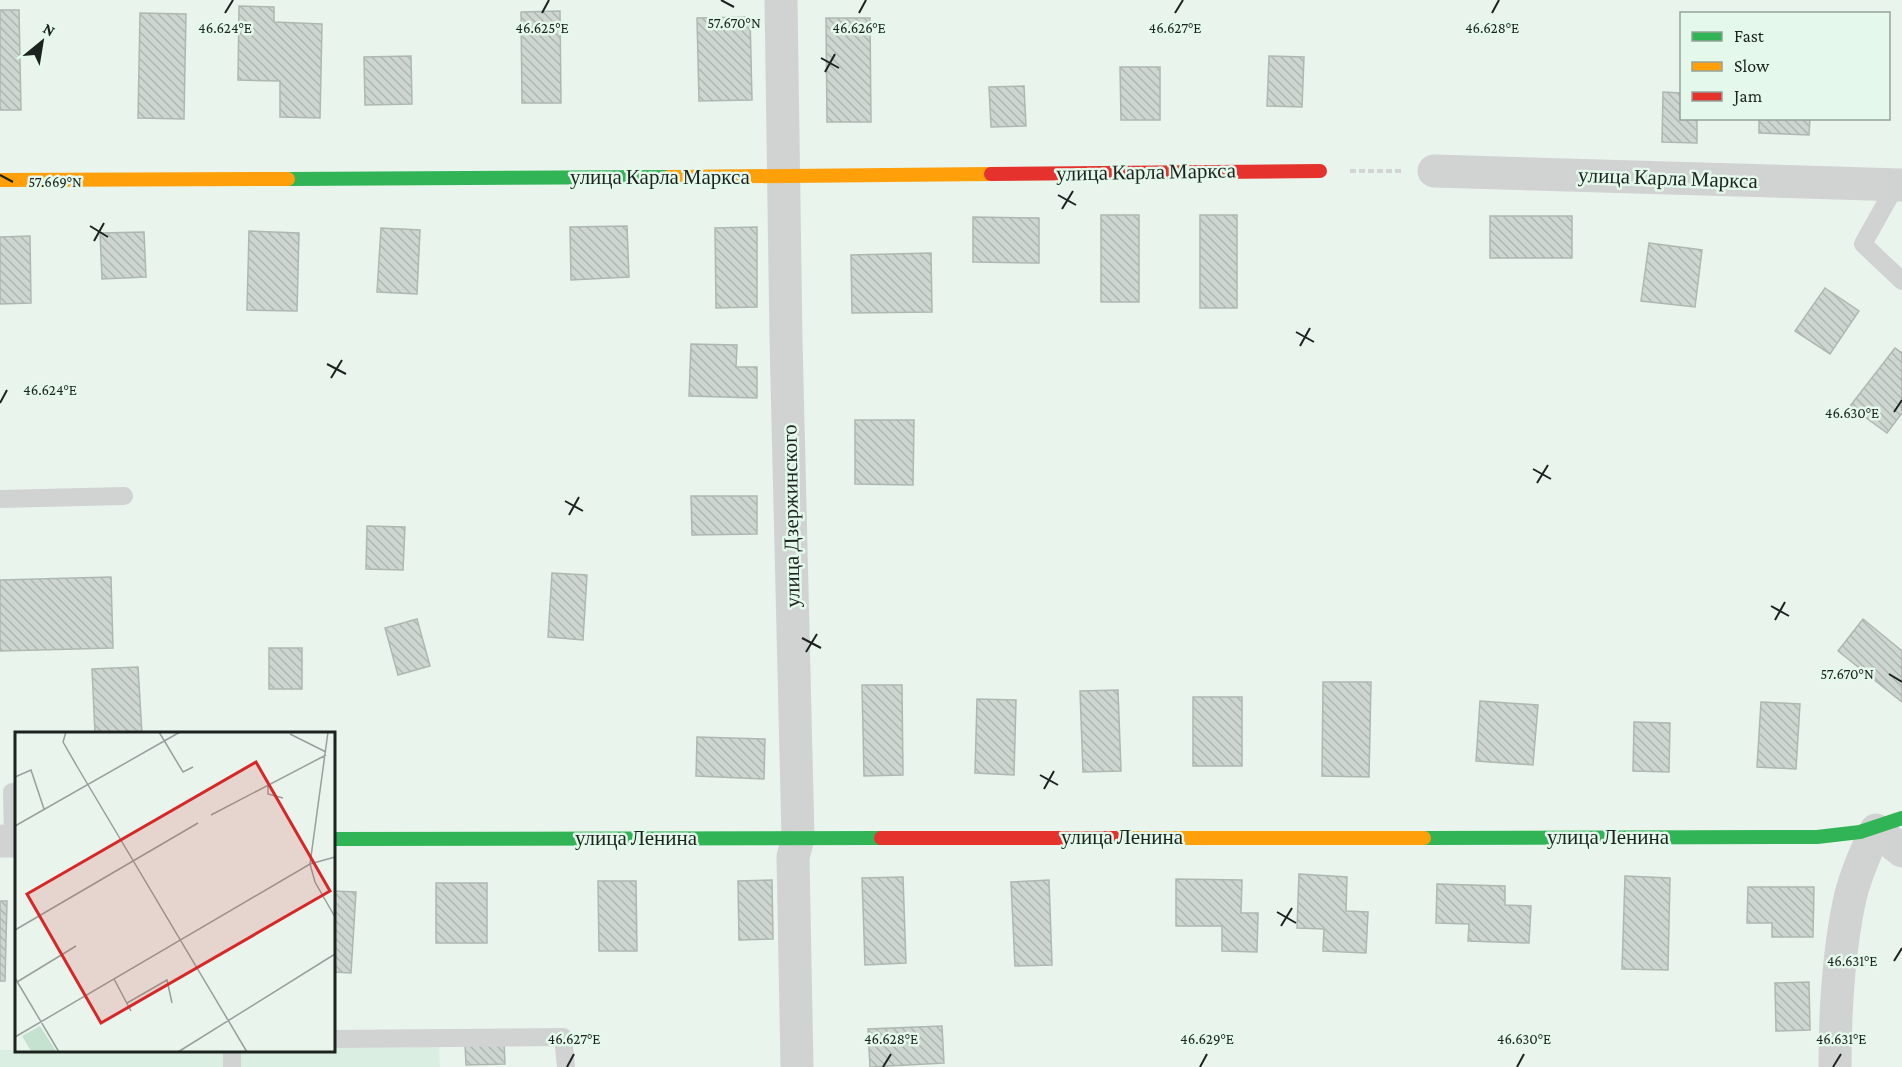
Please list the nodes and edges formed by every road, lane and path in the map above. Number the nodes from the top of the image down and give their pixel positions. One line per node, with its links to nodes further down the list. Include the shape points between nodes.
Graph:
1 (782, 0): 4 (street, улица Дзержинского)
2 (1320, 171): 3 (path); 4 (street, улица Карла Маркса)
3 (1434, 171): 6 (street, улица Карла Маркса)
4 (784, 176): 5 (street, улица Карла Маркса); 12 (street, улица Дзержинского)
5 (0, 180)
6 (1899, 185): 7 (lane, via 1863,244)
7 (1902, 281)
8 (123, 496): 9 (lane)
9 (0, 499)
10 (12, 792): 14 (lane)
11 (1889, 824): 12 (street, улица Ленина, via 1843,836 1817,837); 15 (street); 19 (street, via 1863,858 1849,901 1840,957)
12 (798, 838): 13 (street, улица Ленина); 18 (street, улица Дзержинского, via 793,857)
13 (334, 839)
14 (10, 841)
15 (1902, 851)
16 (334, 1039): 17 (lane, via 563,1037)
17 (566, 1067)
18 (797, 1067)
19 (1835, 1067)

